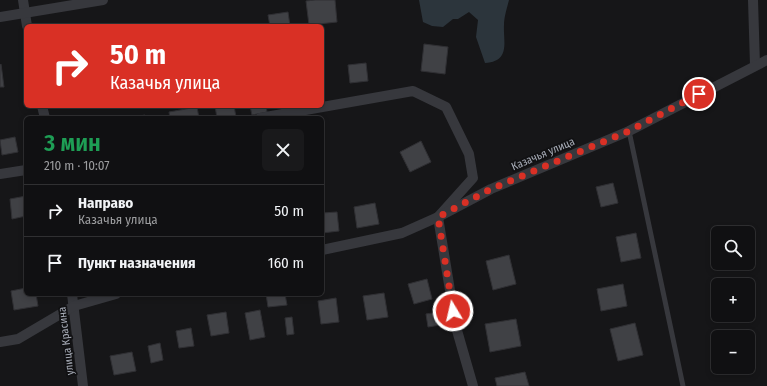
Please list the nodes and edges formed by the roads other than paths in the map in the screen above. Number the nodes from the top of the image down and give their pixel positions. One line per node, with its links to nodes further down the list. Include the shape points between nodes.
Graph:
1 (22, 0): 4 (street)
2 (103, 0): 4 (street)
3 (753, 0): 8 (street)
4 (25, 13): 5 (street); 6 (street)
5 (0, 17)
6 (27, 24)
7 (767, 60): 8 (street, Казачья улица)
8 (755, 65): 12 (street, Казачья улица)
9 (324, 107): 15 (street, via 413,91 446,107 469,154 473,178)
10 (317, 108): 11 (street)
11 (271, 116)
12 (629, 131): 15 (street, Казачья улица, via 491,189); 23 (lane)
13 (24, 170): 14 (street)
14 (0, 174)
15 (438, 217): 16 (street, Казачья улица, via 402,234); 22 (street, via 456,327)
16 (324, 250)
17 (72, 296): 19 (street, улица Красина)
18 (109, 296): 19 (street)
19 (74, 306): 20 (street, via 18,339); 21 (street, улица Красина)
20 (0, 342)
21 (83, 386)
22 (473, 386)
23 (683, 386)

